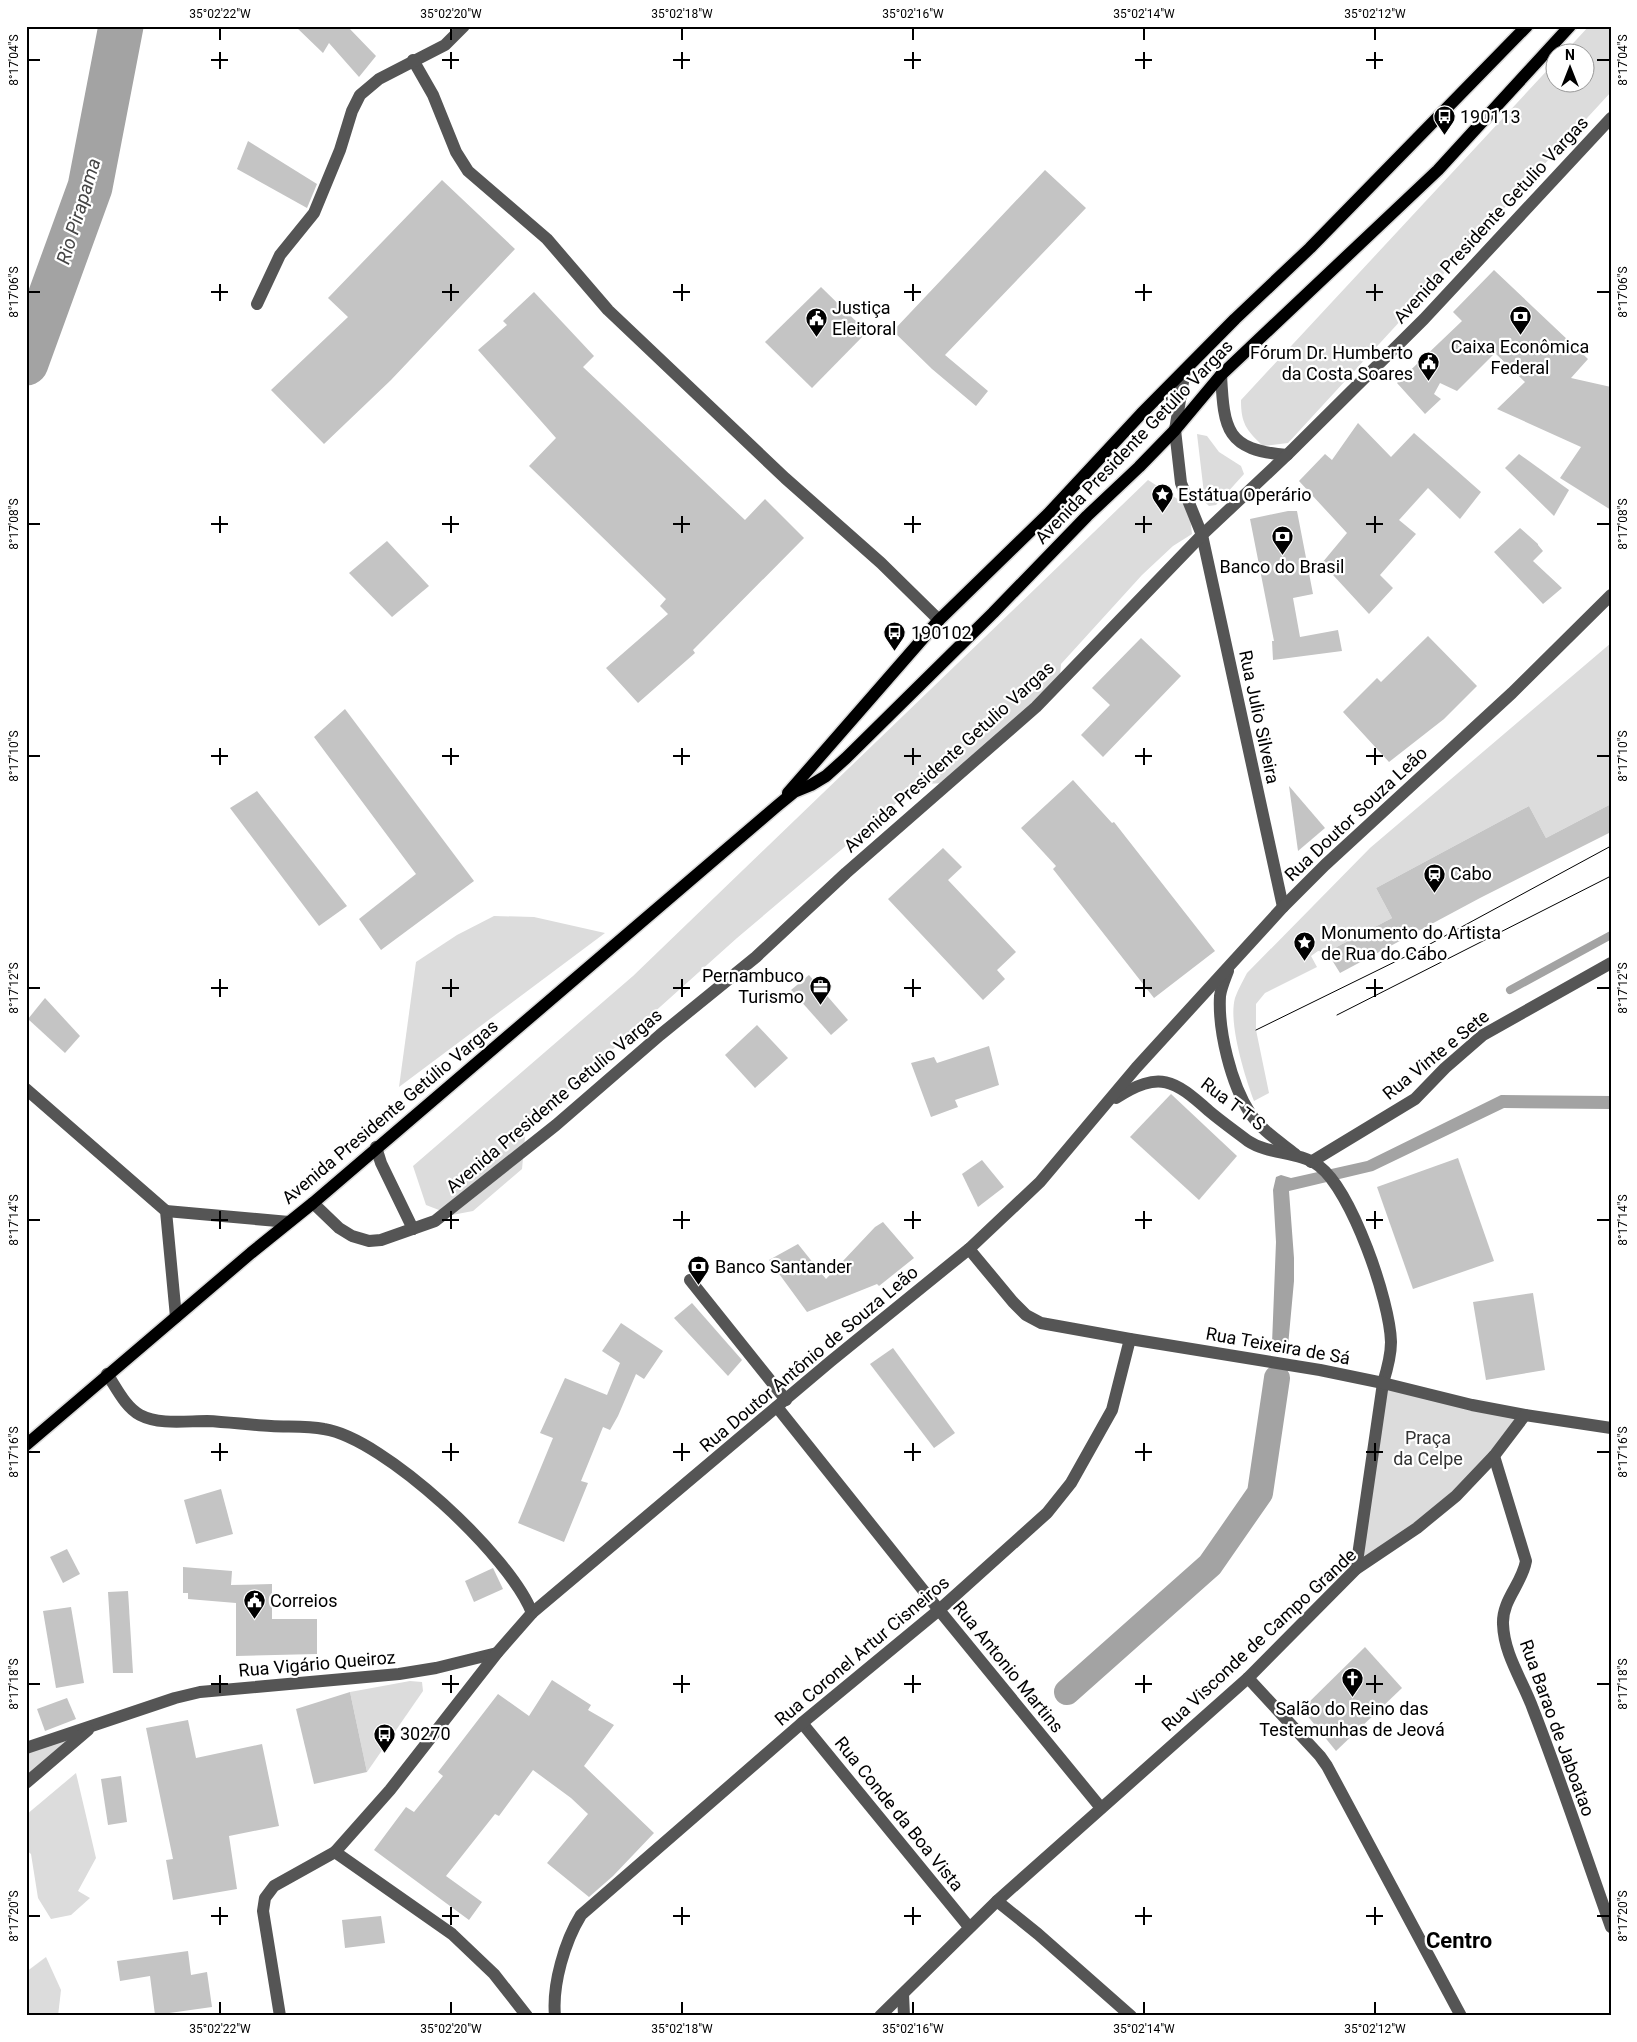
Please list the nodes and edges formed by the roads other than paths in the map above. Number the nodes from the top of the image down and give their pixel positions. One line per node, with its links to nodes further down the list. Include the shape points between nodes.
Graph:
1 (464, 26): 4 (street, via 445,45)
2 (1526, 26): 7 (main road, Avenida Presidente Getúlio Vargas, via 1310,248)
3 (1570, 26): 8 (main road, Avenida Presidente Getúlio Vargas, via 1438,170)
4 (413, 60): 6 (street, via 378,80 360,95 314,213 280,255); 13 (street, via 433,94 456,152 468,171 546,238 608,310 652,354 881,562)
5 (1611, 118): 10 (street, Avenida Presidente Getulio Vargas, via 1424,319)
6 (257, 304)
7 (1185, 370): 9 (street, Rua Julio Silveira); 13 (main road, Avenida Presidente Getúlio Vargas, via 1048,514)
8 (1222, 375): 9 (main road, Avenida Presidente Getúlio Vargas); 10 (street, via 1223,404 1236,441 1266,454)
9 (1175, 430): 11 (street, Rua Julio Silveira, via 1181,483); 14 (main road, Avenida Presidente Getúlio Vargas, via 846,758 826,776 794,792)
10 (1287, 455): 11 (street, Avenida Presidente Getulio Vargas)
11 (1202, 535): 15 (street, Rua Julio Silveira); 27 (street, Avenida Presidente Getulio Vargas, via 1036,707 846,873 756,957 556,1125 435,1221)
12 (1611, 595): 15 (street, Rua Doutor Souza Leão, via 1512,693 1325,865)
13 (939, 620): 14 (main road, Avenida Presidente Getúlio Vargas)
14 (776, 806): 21 (main road, Avenida Presidente Getúlio Vargas)
15 (1284, 907): 17 (street, Rua Doutor Souza Leão)
16 (1611, 963): 23 (street, Rua Vinte e Sete, via 1484,1035 1415,1099)
17 (1231, 964): 18 (street, Rua Doutor Souza Leão); 22 (street, via 1220,994 1220,1010 1237,1089 1251,1114 1270,1135)
18 (1136, 1068): 20 (street, Rua Doutor Antônio de Souza Leão)
19 (26, 1089): 25 (street)
20 (1106, 1105): 22 (street, Rua T T S, via 1130,1089 1160,1082 1171,1083 1182,1088 1251,1142); 28 (street, Rua Doutor Antônio de Souza Leão, via 1040,1182)
21 (376, 1147): 24 (main road, Avenida Presidente Getúlio Vargas); 27 (street)
22 (1297, 1156): 23 (street, Rua T T S)
23 (1311, 1162): 33 (street, Rua T T S, via 1319,1166 1340,1190 1352,1210 1368,1251 1389,1322 1391,1344)
24 (313, 1203): 26 (main road, Avenida Presidente Getúlio Vargas); 27 (street, Avenida Presidente Getulio Vargas, via 340,1228 369,1241)
25 (166, 1211): 26 (street); 30 (street)
26 (289, 1222): 30 (main road, Avenida Presidente Getúlio Vargas)
27 (414, 1229)
28 (969, 1249): 31 (street, Rua Teixeira de Sá, via 1026,1315 1041,1323); 34 (street, Rua Doutor Antônio de Souza Leão)
29 (690, 1280): 34 (street, Rua Antonio Martins)
30 (176, 1317): 32 (main road, Avenida Presidente Getúlio Vargas)
31 (1130, 1340): 33 (street, Rua Teixeira de Sá); 40 (street, Rua Coronel Artur Cisneiros, via 1112,1410 1070,1484 1047,1513)
32 (107, 1374): 37 (main road, Avenida Presidente Getúlio Vargas); 41 (street, via 126,1403 139,1415 155,1420 325,1429 377,1451 432,1495 495,1556 519,1587)
33 (1383, 1383): 35 (street, Rua Teixeira de Sá); 39 (street, Rua T T S)
34 (782, 1403): 40 (street, Rua Antonio Martins); 41 (street, Rua Doutor Antônio de Souza Leão)
35 (1526, 1416): 36 (street, Rua Teixeira de Sá); 38 (street, Rua Visconde de Campo Grande)
36 (1611, 1428)
37 (26, 1445)
38 (1494, 1456): 39 (street, Rua Visconde de Campo Grande, via 1450,1502); 52 (street, Rua Barao de Jaboatao, via 1526,1561 1525,1570 1504,1611 1508,1653 1533,1708)
39 (1356, 1570): 43 (street, Rua Visconde de Campo Grande)
40 (939, 1610): 44 (street, Rua Coronel Artur Cisneiros); 48 (street, Rua Antonio Martins)
41 (532, 1613): 42 (street, Rua Doutor Antônio de Souza Leão)
42 (497, 1653): 45 (street, Rua Vigário Queiroz, via 398,1674 200,1692); 49 (street, Rua Doutor Antônio de Souza Leão, via 390,1790)
43 (1248, 1678): 48 (street, Rua Visconde de Campo Grande); 60 (street, via 1327,1766)
44 (802, 1723): 51 (street, Rua Conde da Boa Vista); 56 (street, Rua Coronel Artur Cisneiros, via 581,1915 565,1952 554,1999)
45 (93, 1725): 46 (street, Rua Vigário Queiroz); 47 (street)
46 (26, 1748)
47 (26, 1783)
48 (1101, 1808): 50 (street, Rua Visconde de Campo Grande)
49 (335, 1852): 54 (street, Rua Doutor Antônio de Souza Leão, via 274,1886 265,1898 263,1911); 55 (street, via 452,1934 494,1974)
50 (996, 1900): 51 (street, Rua Visconde de Campo Grande); 59 (street)
51 (969, 1927): 53 (street, Rua Visconde de Campo Grande)
52 (1611, 1927)
53 (902, 1994): 57 (street, Rua Visconde de Campo Grande); 58 (street)
54 (280, 2016)
55 (526, 2016)
56 (555, 2016)
57 (880, 2016)
58 (904, 2016)
59 (1131, 2016)
60 (1460, 2016)

